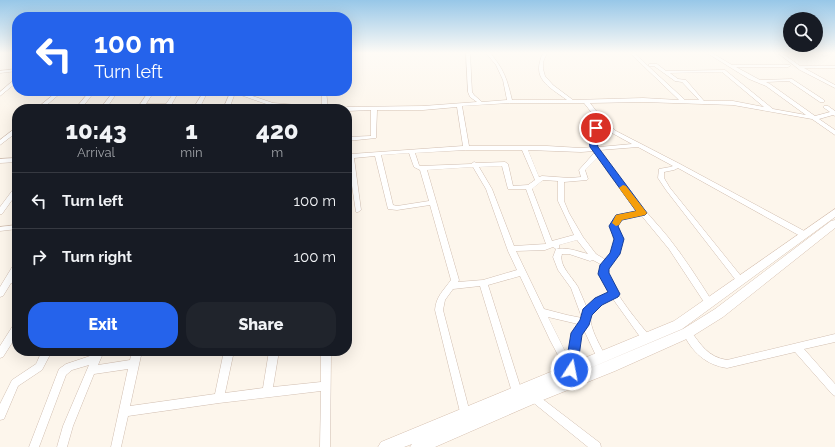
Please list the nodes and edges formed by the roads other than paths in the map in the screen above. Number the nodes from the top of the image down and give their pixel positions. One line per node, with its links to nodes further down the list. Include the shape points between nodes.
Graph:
1 (469, 74): 22 (street, via 470,92)
2 (502, 74): 16 (street)
3 (541, 74): 20 (street)
4 (655, 74): 17 (street)
5 (669, 74): 18 (street, via 677,80 684,81)
6 (727, 74): 30 (street)
7 (745, 74): 9 (street)
8 (811, 74): 11 (street)
9 (761, 81): 19 (street, via 790,80); 32 (street)
10 (12, 84): 12 (street)
11 (835, 87)
12 (0, 95)
13 (55, 96): 23 (street)
14 (89, 96): 24 (street)
15 (246, 96): 25 (street)
16 (510, 101): 20 (street); 22 (street)
17 (683, 101): 18 (street); 21 (street)
18 (702, 101): 30 (street, via 733,103)
19 (822, 101)
20 (572, 102): 21 (street)
21 (586, 102): 33 (street)
22 (480, 103): 26 (street)
23 (45, 104)
24 (82, 104)
25 (274, 104)
26 (460, 105): 29 (street); 39 (street)
27 (826, 107): 31 (street)
28 (352, 109): 29 (street)
29 (374, 109): 36 (street, via 374,137)
30 (773, 111): 32 (street)
31 (834, 113): 32 (street)
32 (815, 118): 34 (street)
33 (602, 122): 38 (street, via 614,132); 42 (street, via 592,134)
34 (835, 132)
35 (12, 133): 37 (street)
36 (352, 139)
37 (0, 143)
38 (639, 145): 42 (street); 48 (street)
39 (466, 148): 40 (street); 41 (street)
40 (524, 148): 42 (street); 52 (street)
41 (411, 151): 43 (street); 49 (street, via 416,166)
42 (597, 151): 51 (street, via 582,170 585,179); 59 (street)
43 (378, 154): 44 (street); 55 (street, via 390,207)
44 (352, 156)
45 (12, 161): 46 (street)
46 (1, 162)
47 (474, 164): 49 (street); 53 (street, via 504,164 510,188); 66 (street, via 489,189)
48 (678, 165): 63 (street); 72 (street, via 672,169 661,170 661,178)
49 (423, 168): 55 (street)
50 (352, 174): 56 (street)
51 (561, 179): 52 (street, via 542,178); 64 (street, via 561,200)
52 (538, 181): 53 (street)
53 (528, 187): 65 (street)
54 (12, 195): 57 (street)
55 (432, 203): 74 (street, via 436,208 452,267 455,280)
56 (358, 210)
57 (0, 212)
58 (835, 212): 63 (main road)
59 (642, 213): 69 (street, via 619,217 614,226 619,239 615,254); 77 (street, via 667,241)
60 (833, 227): 80 (main road, via 719,313)
61 (12, 228): 62 (street)
62 (0, 229)
63 (805, 235): 72 (main road)
64 (578, 237): 65 (street); 68 (street)
65 (553, 244): 66 (street, via 545,247); 67 (street)
66 (512, 249): 70 (street)
67 (559, 251): 68 (street, via 569,251 590,258); 79 (street, via 556,257 574,287)
68 (593, 256): 69 (street)
69 (607, 264): 76 (street, via 604,274)
70 (522, 272): 73 (street); 78 (street)
71 (12, 281): 75 (street)
72 (741, 281): 77 (main road)
73 (483, 283): 74 (street); 99 (street)
74 (452, 286): 104 (street, via 444,292 439,302 439,310)
75 (0, 294)
76 (614, 294): 79 (street, via 598,302 587,312); 82 (street)
77 (709, 303): 82 (main road, via 678,325)
78 (541, 312): 79 (street, via 567,319); 96 (street)
79 (585, 319): 93 (street); 96 (street, via 576,333)
80 (687, 333): 84 (street, via 709,360 716,363 727,364); 102 (main road)
81 (12, 336): 85 (street)
82 (646, 338): 93 (main road)
83 (835, 338): 84 (street)
84 (796, 347): 98 (street)
85 (0, 354)
86 (44, 356): 105 (street, via 39,366 15,383)
87 (95, 356): 106 (street, via 62,372)
88 (97, 356): 95 (street)
89 (137, 356): 94 (street)
90 (228, 356): 101 (street)
91 (273, 356): 100 (street)
92 (326, 356): 97 (street)
93 (601, 357): 96 (main road)
94 (135, 364): 95 (street); 103 (street)
95 (91, 370): 107 (street)
96 (571, 370): 99 (main road)
97 (326, 386): 100 (street); 109 (street)
98 (835, 391)
99 (517, 392): 104 (main road)
100 (266, 393): 101 (street)
101 (219, 398): 103 (street)
102 (533, 398): 111 (main road); 112 (street)
103 (124, 412): 108 (street)
104 (466, 413): 110 (main road)
105 (0, 415)
106 (34, 447)
107 (62, 447)
108 (116, 447)
109 (325, 447)
110 (386, 447)
111 (418, 447)
112 (596, 447)

